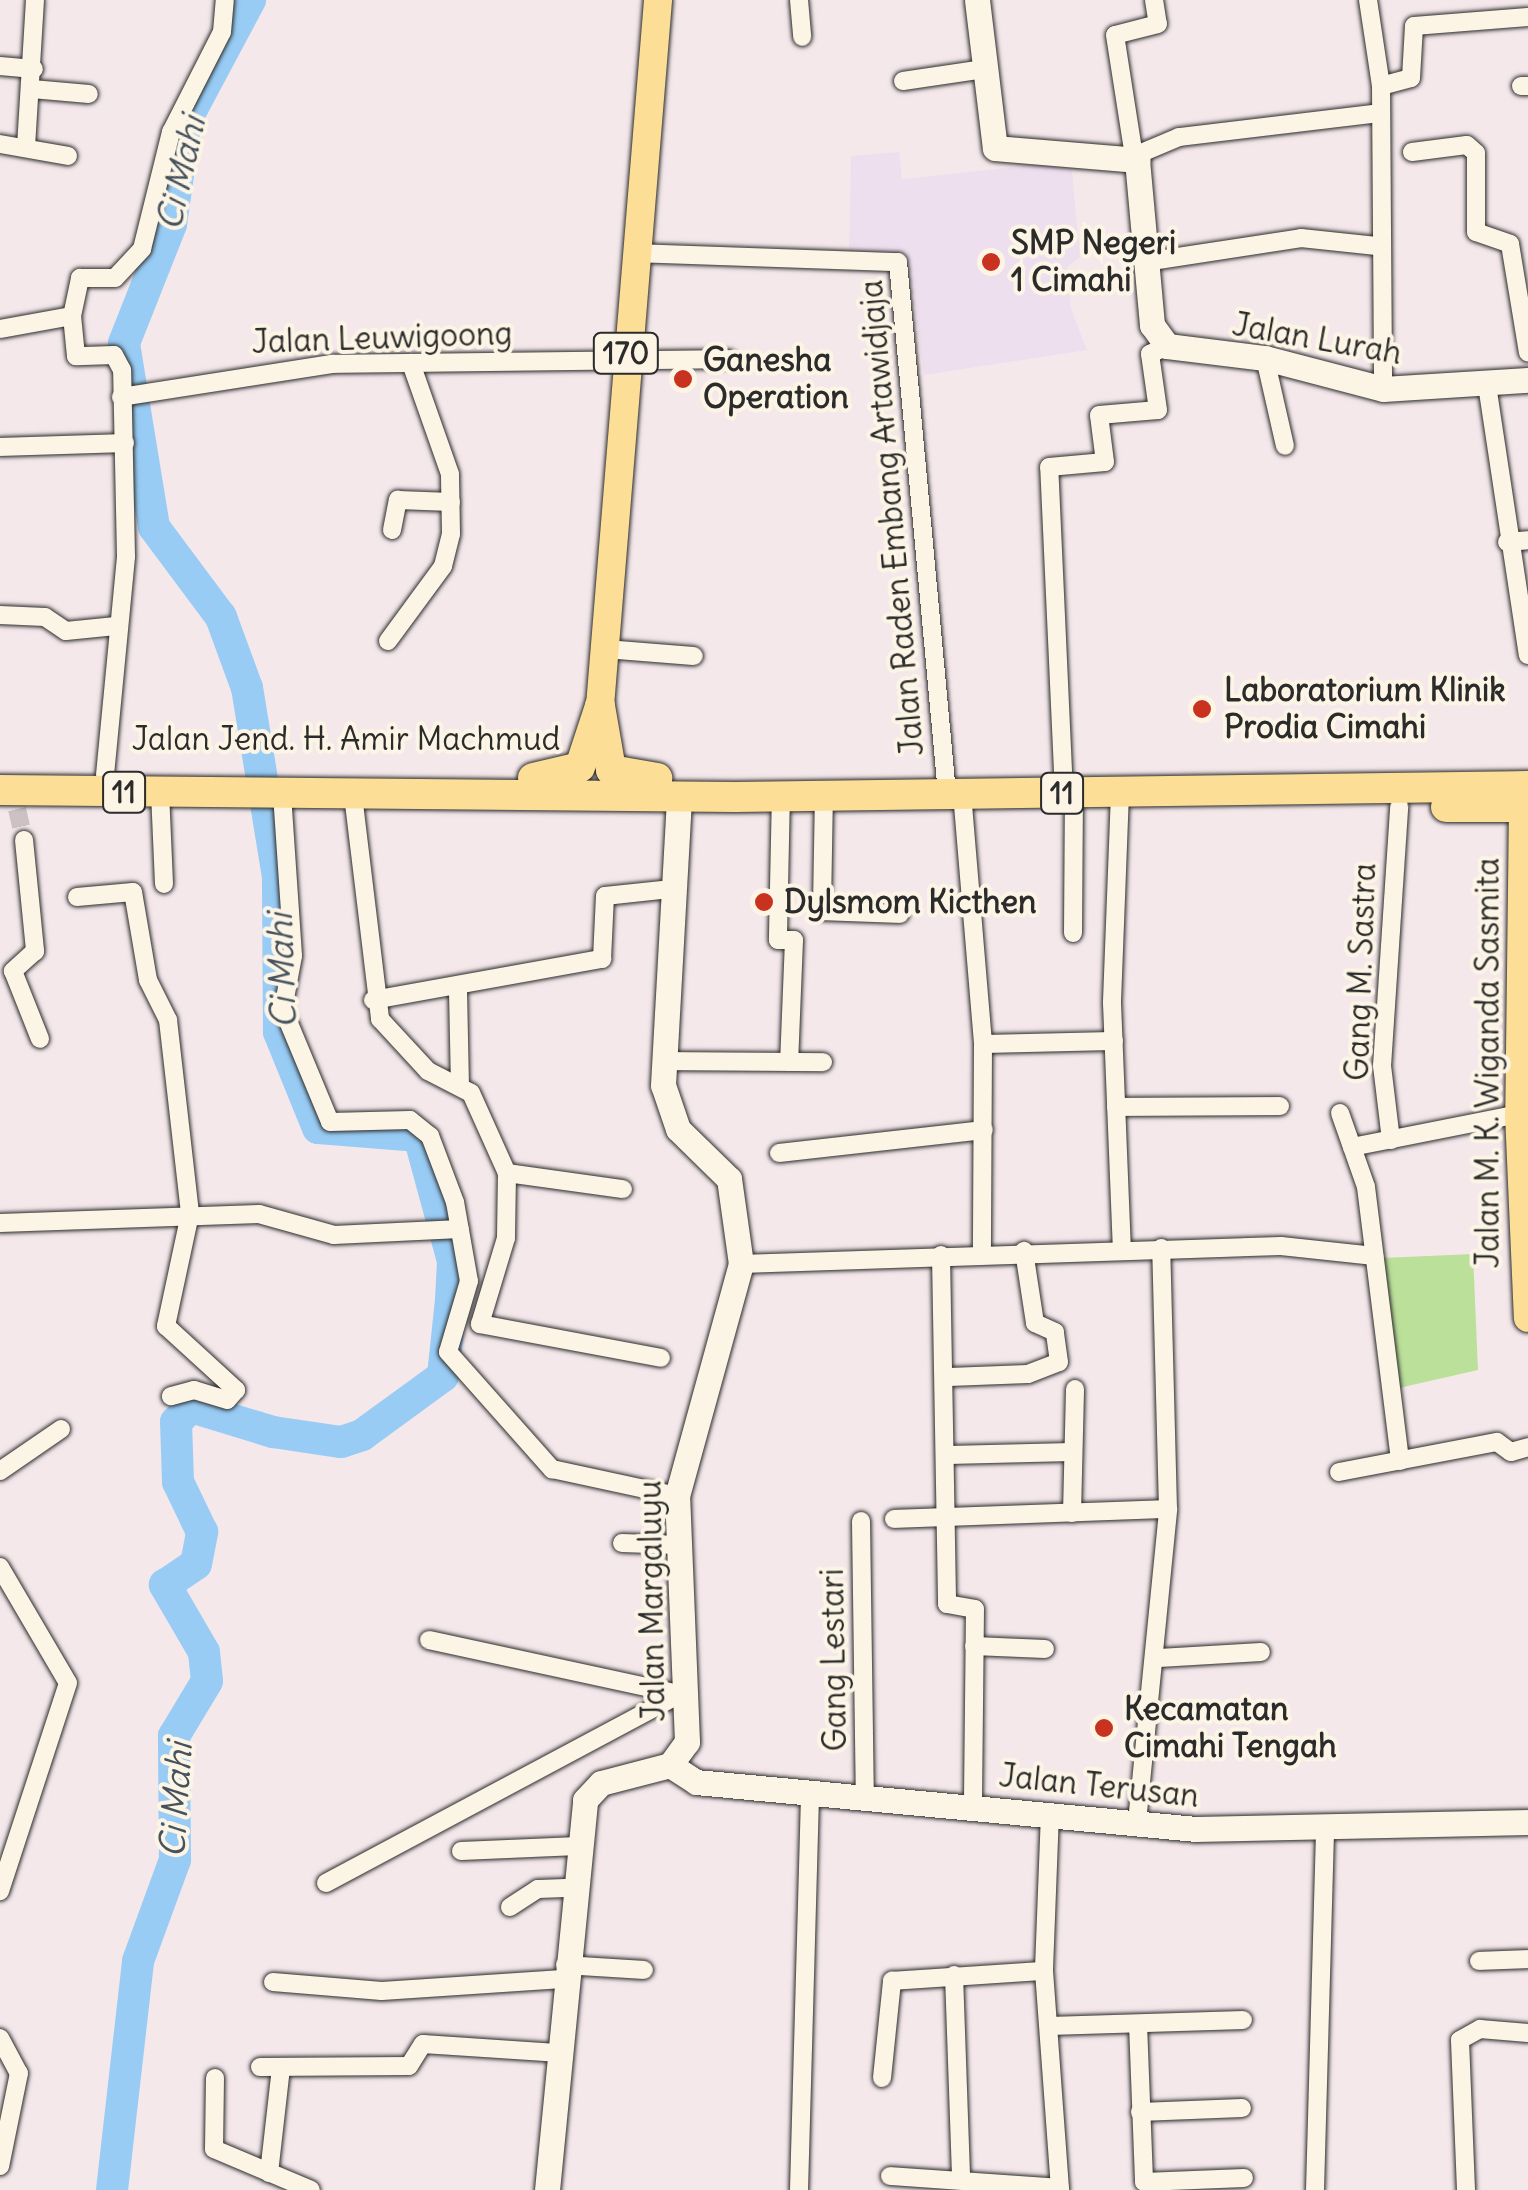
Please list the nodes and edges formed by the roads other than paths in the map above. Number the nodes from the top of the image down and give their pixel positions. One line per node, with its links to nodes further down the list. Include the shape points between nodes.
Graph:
1 (35, 0): 11 (street)
2 (224, 0): 26 (street, via 222,32 172,132 142,249 115,278 80,278)
3 (658, 0): 24 (main road, 170)
4 (799, 0): 9 (street)
5 (977, 0): 12 (main road)
6 (1154, 0): 22 (street, via 1158,24 1115,35)
7 (1368, 0): 14 (street)
8 (1528, 17): 14 (street, via 1414,26 1409,81)
9 (802, 37)
10 (0, 66): 11 (street)
11 (34, 69): 15 (street)
12 (984, 69): 13 (street); 22 (main road, via 985,144 1008,154)
13 (903, 81)
14 (1381, 86): 17 (street)
15 (32, 89): 16 (street); 19 (street)
16 (89, 94)
17 (1381, 113): 22 (street, via 1250,136 1179,137); 23 (street)
18 (0, 144): 19 (street)
19 (26, 147): 21 (street)
20 (1412, 152): 29 (street, via 1467,146 1476,154 1476,232 1510,244)
21 (68, 156)
22 (1134, 156): 25 (main road)
23 (1377, 246): 25 (street, via 1301,238); 36 (street)
24 (635, 253): 32 (main road, 170); 58 (street, Jalan Raden Embang Artawidjaja, via 898,262)
25 (1144, 262): 28 (main road, via 1152,325)
26 (72, 316): 27 (street); 37 (street, via 74,354 117,358)
27 (0, 329)
28 (1167, 346): 31 (main road, Jalan Lurah); 59 (street, via 1150,354 1158,410 1099,415 1105,462 1049,467)
29 (1528, 354)
30 (729, 358): 32 (street, Jalan Leuwigoong)
31 (1264, 358): 36 (main road, Jalan Lurah); 39 (street)
32 (625, 362): 33 (street, Jalan Leuwigoong); 48 (main road, 170)
33 (411, 363): 37 (street, Jalan Leuwigoong, via 265,369); 41 (street, via 450,474)
34 (1528, 380): 35 (main road, Jalan Lurah)
35 (1487, 384): 36 (main road, Jalan Lurah); 44 (street)
36 (1382, 389)
37 (131, 396): 38 (street)
38 (126, 443): 40 (street); 46 (street)
39 (1285, 446)
40 (0, 447)
41 (450, 502): 42 (street, via 402,498); 47 (street, via 443,566)
42 (392, 530)
43 (1528, 540): 44 (street)
44 (1508, 542): 49 (street)
45 (0, 614): 46 (street, via 45,617 66,631)
46 (116, 626): 52 (street)
47 (388, 641)
48 (605, 648): 50 (street); 51 (main road, 170)
49 (1528, 655)
50 (694, 656)
51 (600, 706): 53 (highway, Jalan Jend. H. Amir Machmud / 11, via 584,760 561,778); 56 (highway, Jalan Jend. H. Amir Machmud / 11, via 616,775 733,779)
52 (105, 775): 53 (highway, Jalan Jend. H. Amir Machmud / 11); 54 (highway, Jalan Jend. H. Amir Machmud / 11)
53 (264, 787): 55 (highway, Jalan Jend. H. Amir Machmud / 11); 62 (highway, Jalan Jend. H. Amir Machmud / 11); 94 (street, via 293,956 284,1009 318,1104 330,1122 422,1124)
54 (7, 790): 55 (highway, Jalan Jend. H. Amir Machmud / 11)
55 (160, 792): 67 (street)
56 (772, 792): 57 (highway, Jalan Jend. H. Amir Machmud / 11); 63 (highway, Jalan Jend. H. Amir Machmud / 11); 79 (street, via 778,940 794,940)
57 (824, 792): 58 (highway, Jalan Jend. H. Amir Machmud / 11); 70 (street, via 822,911)
58 (955, 793): 59 (highway, Jalan Jend. H. Amir Machmud / 11); 76 (street)
59 (1069, 793): 60 (highway, Jalan Jend. H. Amir Machmud / 11); 71 (street)
60 (1120, 794): 61 (highway, Jalan Jend. H. Amir Machmud / 11); 75 (street)
61 (1362, 794): 64 (highway, Jalan Jend. H. Amir Machmud / 11); 65 (highway, Jalan Jend. H. Amir Machmud / 11)
62 (353, 795): 63 (highway, Jalan Jend. H. Amir Machmud / 11); 73 (street)
63 (678, 797): 68 (main road, Jalan Margaluyu)
64 (1526, 800): 65 (highway, Jalan Jend. H. Amir Machmud / 11); 77 (main road, Jalan M. K. Wiganda Sasmita)
65 (1400, 807): 87 (street, Gang M. Sastra, via 1382,1066)
66 (24, 840): 74 (street, via 35,951 14,971)
67 (164, 884)
68 (670, 889): 72 (street, via 606,896 602,959); 78 (main road, Jalan Margaluyu)
69 (78, 896): 92 (street, via 133,892 148,980 168,1020)
70 (900, 914)
71 (1073, 933)
72 (458, 991): 73 (street); 81 (street)
73 (373, 1000): 81 (street, via 419,1062)
74 (40, 1039)
75 (1114, 1041): 76 (street); 82 (street)
76 (983, 1044): 86 (street)
77 (1524, 1050): 85 (main road, Jalan M. K. Wiganda Sasmita)
78 (664, 1061): 79 (street); 101 (main road, Jalan Margaluyu, via 678,1129 722,1167 737,1201)
79 (788, 1062): 80 (street)
80 (823, 1062)
81 (460, 1085): 90 (street)
82 (1116, 1106): 83 (street); 96 (street)
83 (1280, 1106)
84 (1340, 1113): 88 (street)
85 (1519, 1114): 87 (street); 103 (main road, Jalan M. K. Wiganda Sasmita)
86 (984, 1130): 89 (street); 98 (street)
87 (1391, 1140): 88 (street)
88 (1352, 1147): 100 (street)
89 (779, 1153)
90 (508, 1173): 91 (street); 104 (street, via 506,1238)
91 (623, 1189)
92 (190, 1214): 93 (street); 94 (street, via 260,1214 334,1235); 108 (street, via 166,1326 236,1390 227,1400 194,1390)
93 (0, 1223)
94 (456, 1230): 102 (street, via 469,1281)
95 (1162, 1248): 96 (street); 100 (street, via 1281,1246); 117 (street)
96 (1122, 1250): 97 (street)
97 (1024, 1251): 98 (street); 106 (street, via 1035,1324 1055,1332 1059,1362 1028,1374)
98 (982, 1253): 99 (street)
99 (942, 1255): 101 (street); 106 (street)
100 (1374, 1256): 113 (street)
101 (741, 1264): 116 (main road, Jalan Margaluyu)
102 (461, 1315): 104 (street); 116 (street, via 448,1352 552,1469)
103 (1528, 1318)
104 (480, 1324): 105 (street)
105 (661, 1358)
106 (949, 1377): 112 (street)
107 (1076, 1389): 111 (street)
108 (171, 1396)
109 (62, 1429): 114 (street)
110 (1528, 1447): 113 (street, via 1511,1452 1497,1442)
111 (1073, 1452): 112 (street); 118 (street)
112 (948, 1455): 121 (street)
113 (1400, 1461): 115 (street)
114 (0, 1471)
115 (1339, 1472)
116 (677, 1496): 123 (main road, Jalan Margaluyu)
117 (1168, 1510): 118 (street); 129 (street)
118 (1072, 1513): 121 (street)
119 (861, 1520): 133 (street, Gang Lestari)
120 (894, 1520): 121 (street)
121 (947, 1520): 126 (street, via 947,1604 976,1609)
122 (622, 1543): 123 (street)
123 (678, 1545): 130 (main road, Jalan Margaluyu)
124 (0, 1568): 143 (street, via 68,1684)
125 (428, 1640): 130 (street)
126 (974, 1646): 127 (street); 134 (street)
127 (1045, 1649)
128 (1261, 1652): 129 (street)
129 (1159, 1658): 136 (street)
130 (678, 1691): 131 (main road, Jalan Margaluyu, via 687,1742); 141 (street)
131 (670, 1765): 132 (main road, Jalan Terusan, via 696,1782); 139 (main road, Jalan Margaluyu, via 592,1788)
132 (810, 1794): 133 (main road, Jalan Terusan); 175 (street)
133 (865, 1798): 134 (main road, Jalan Terusan)
134 (973, 1805): 135 (main road, Jalan Terusan)
135 (1050, 1813): 136 (main road, Jalan Terusan); 148 (street)
136 (1137, 1822): 138 (main road, Jalan Terusan)
137 (1528, 1822): 138 (main road, Jalan Terusan)
138 (1325, 1832): 176 (street)
139 (578, 1846): 140 (street); 142 (main road, Jalan Margaluyu)
140 (461, 1851)
141 (326, 1883)
142 (572, 1888): 144 (street, via 538,1889); 149 (main road, Jalan Margaluyu)
143 (0, 1891)
144 (510, 1908)
145 (1528, 1959): 146 (street)
146 (1479, 1961)
147 (644, 1970): 149 (street)
148 (1044, 1971): 150 (street); 154 (street)
149 (564, 1972): 151 (street, via 382,1991); 157 (main road, Jalan Margaluyu)
150 (954, 1975): 162 (street, via 888,1984); 170 (street)
151 (273, 1982)
152 (1243, 2020): 153 (street)
153 (1138, 2024): 154 (street); 165 (street)
154 (1050, 2026): 172 (street)
155 (1528, 2033): 177 (street, via 1480,2029 1460,2040)
156 (0, 2038): 160 (street)
157 (557, 2053): 159 (street, via 424,2044 408,2066); 174 (main road, Jalan Margaluyu)
158 (260, 2067): 159 (street)
159 (281, 2068): 167 (street)
160 (9, 2078): 163 (street)
161 (216, 2078): 167 (street, via 209,2141)
162 (882, 2078)
163 (4, 2106): 166 (street)
164 (1242, 2108): 165 (street)
165 (1140, 2112): 169 (street, via 1144,2182)
166 (0, 2166)
167 (269, 2173): 171 (street)
168 (890, 2176): 170 (street)
169 (1244, 2178)
170 (961, 2180): 172 (street)
171 (287, 2186): 173 (street)
172 (1060, 2189)
173 (310, 2190)
174 (547, 2190)
175 (799, 2190)
176 (1315, 2190)
177 (1466, 2190)

